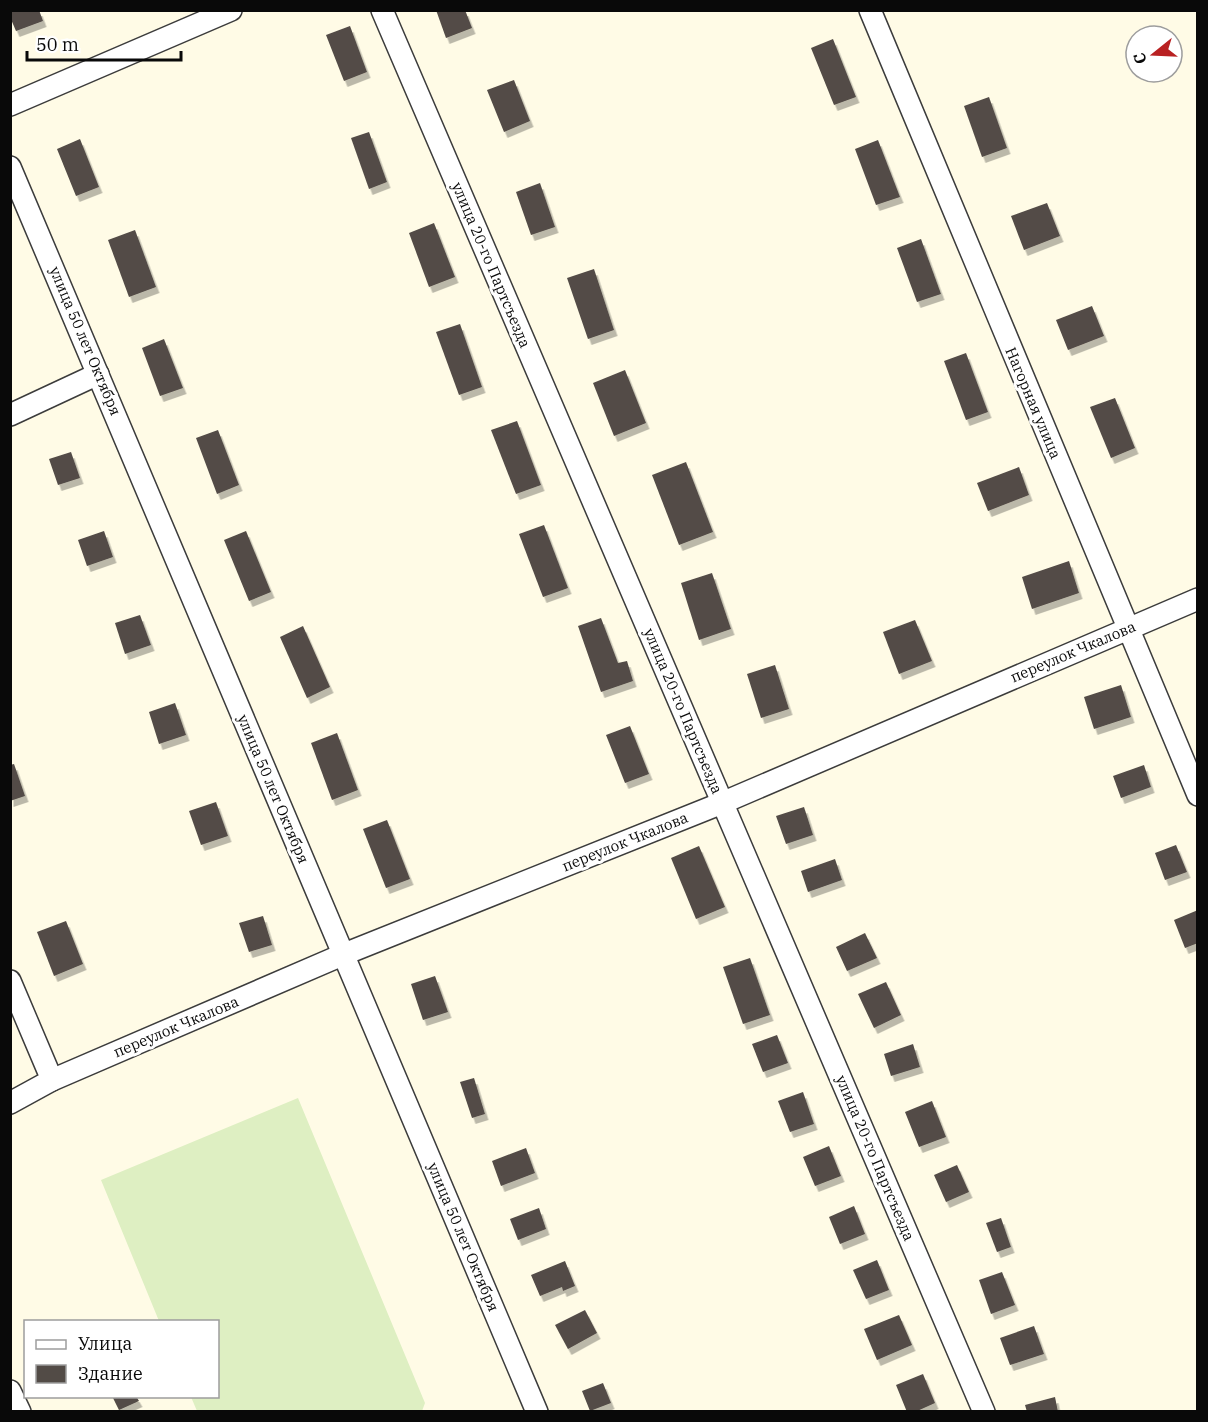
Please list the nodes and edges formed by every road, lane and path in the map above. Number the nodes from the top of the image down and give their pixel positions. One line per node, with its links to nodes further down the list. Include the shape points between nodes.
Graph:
1 (231, 10): 4 (street)
2 (382, 10): 11 (street, улица 20-го Партсъезда)
3 (870, 10): 9 (street, Нагорная улица)
4 (10, 105)
5 (10, 167): 6 (street, улица 50 лет Октября)
6 (98, 374): 7 (street); 12 (street, улица 50 лет Октября)
7 (10, 416)
8 (1197, 599): 9 (street, переулок Чкалова)
9 (1127, 629): 10 (street, Нагорная улица); 11 (street, переулок Чкалова)
10 (1197, 795)
11 (722, 803): 12 (street, переулок Чкалова); 19 (street, улица 20-го Партсъезда)
12 (342, 955): 14 (street, переулок Чкалова); 18 (street, улица 50 лет Октября)
13 (10, 981): 14 (street)
14 (52, 1080): 15 (street, переулок Чкалова)
15 (10, 1103)
16 (10, 1391): 17 (street)
17 (20, 1412)
18 (537, 1412)
19 (984, 1412)

